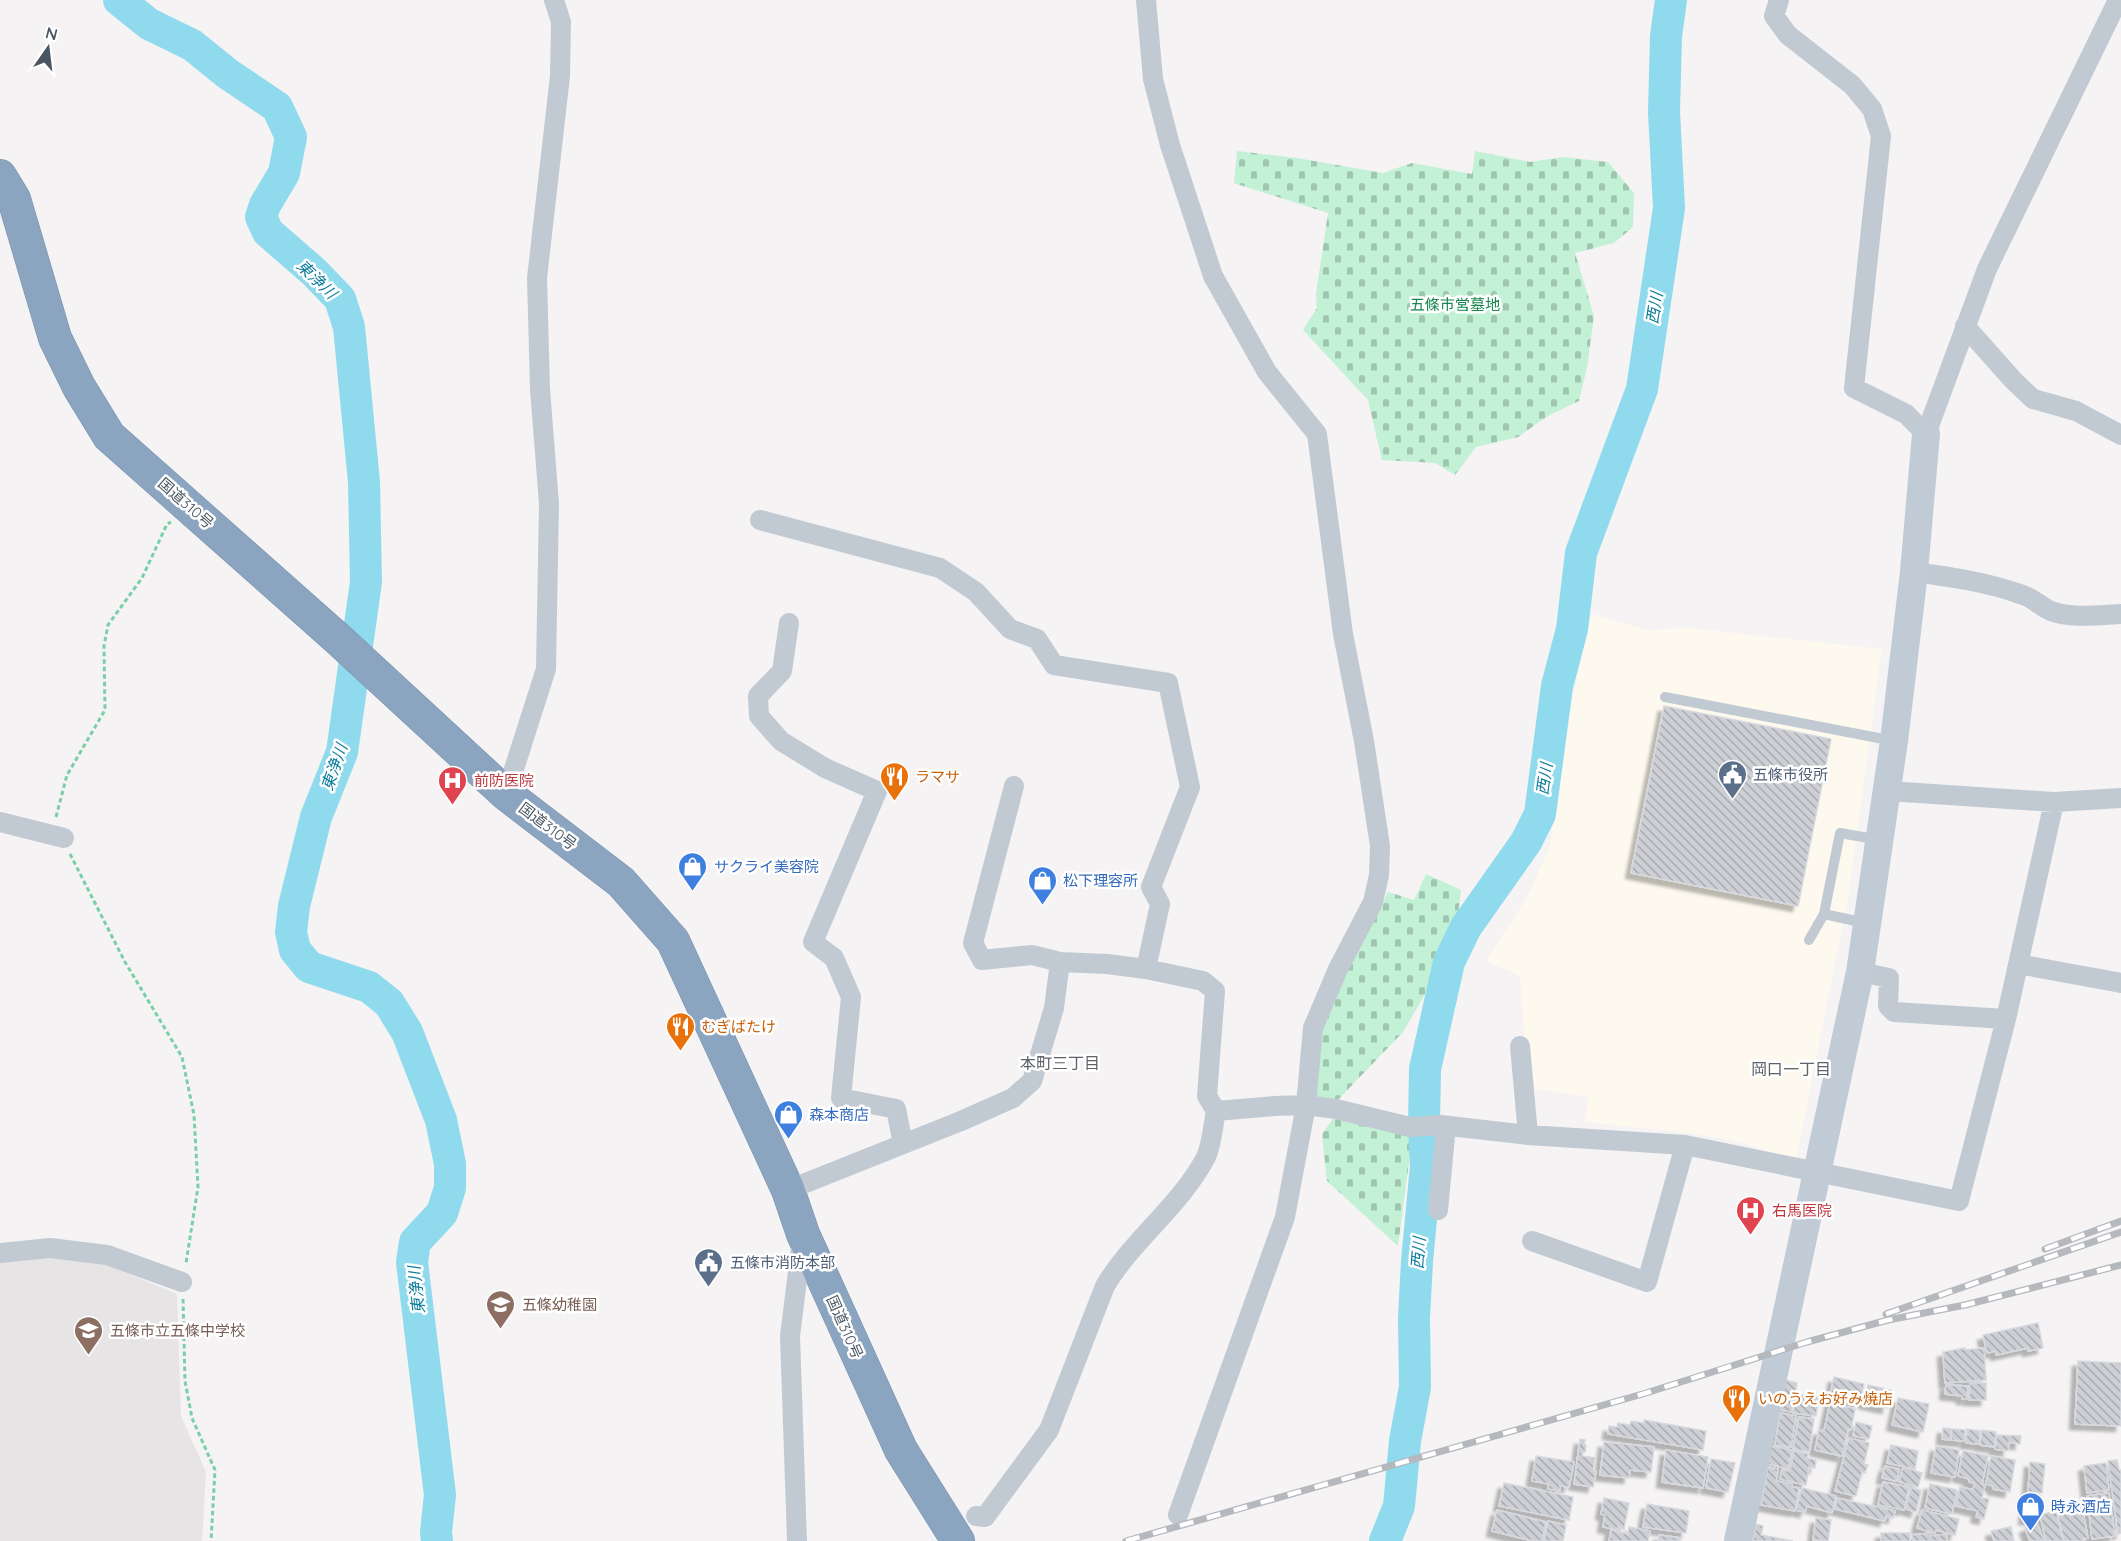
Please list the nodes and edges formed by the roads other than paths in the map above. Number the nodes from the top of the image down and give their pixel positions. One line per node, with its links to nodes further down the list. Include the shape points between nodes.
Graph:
1 (554, 0): 17 (street, via 561,22 560,76 537,278 549,504 546,669)
2 (1146, 0): 33 (street, via 1154,79 1170,145 1213,276 1267,372 1317,434 1343,634 1380,846 1374,902 1338,969 1313,1028)
3 (1779, 0): 7 (street, via 1774,16 1781,26 1852,85 1872,109 1881,136 1854,388 1906,414)
4 (2118, 0): 6 (street, via 1987,269)
5 (0, 176): 17 (highway, 国道310号, via 14,199 55,338 109,436)
6 (1965, 326): 7 (street); 8 (street, via 2033,399 2076,411)
7 (1926, 434): 10 (street)
8 (2121, 435)
9 (760, 520): 28 (street, via 940,568 976,592 1010,629 1037,639 1054,665 1168,682 1190,787 1152,887 1160,904)
10 (1914, 572): 11 (street, via 1994,585 2026,596 2051,611); 14 (street)
11 (2121, 614)
12 (789, 623): 37 (street, via 782,671 758,696 759,716 781,741 825,768 877,791 813,942 834,958 851,997 841,1098 896,1109)
13 (1665, 697): 14 (lane)
14 (1894, 741): 16 (street)
15 (1014, 786): 26 (street, via 973,943 982,960 1032,956)
16 (1888, 790): 19 (street); 22 (street)
17 (506, 794): 40 (highway, 国道310号, via 621,882 674,941)
18 (2121, 798): 19 (street)
19 (2054, 802): 27 (street)
20 (0, 822): 21 (street)
21 (64, 838)
22 (1881, 841): 23 (lane, via 1840,833); 24 (street)
23 (1824, 914): 24 (lane); 25 (lane)
24 (1868, 923): 29 (street)
25 (1809, 940)
26 (1060, 962): 28 (street); 37 (street, via 1054,1008 1032,1081 1013,1098)
27 (2018, 964): 30 (street); 31 (street)
28 (1146, 969): 34 (street, via 1203,981 1215,991 1207,1096)
29 (1860, 972): 31 (street, via 1889,978 1888,1006 1894,1012); 39 (street)
30 (2121, 983)
31 (2006, 1019): 39 (street, via 1959,1201)
32 (1520, 1046): 36 (street)
33 (1306, 1105): 34 (street); 35 (street, via 1410,1126); 46 (street, via 1285,1217)
34 (1216, 1111): 47 (street, via 1207,1155 1195,1174 1118,1264 1105,1286 1049,1430 985,1517)
35 (1444, 1126): 36 (street); 41 (street)
36 (1528, 1135): 38 (street)
37 (903, 1144): 40 (street)
38 (1685, 1145): 39 (street); 43 (street, via 1647,1282)
39 (1818, 1173): 49 (street)
40 (788, 1190): 42 (highway, 国道310号)
41 (1438, 1210)
42 (803, 1234): 47 (highway, 国道310号, via 901,1450); 48 (street, via 790,1336)
43 (1532, 1241)
44 (0, 1253): 45 (street, via 50,1248 107,1255)
45 (182, 1282)
46 (1178, 1515)
47 (967, 1528)
48 (797, 1541)
49 (1738, 1541)

